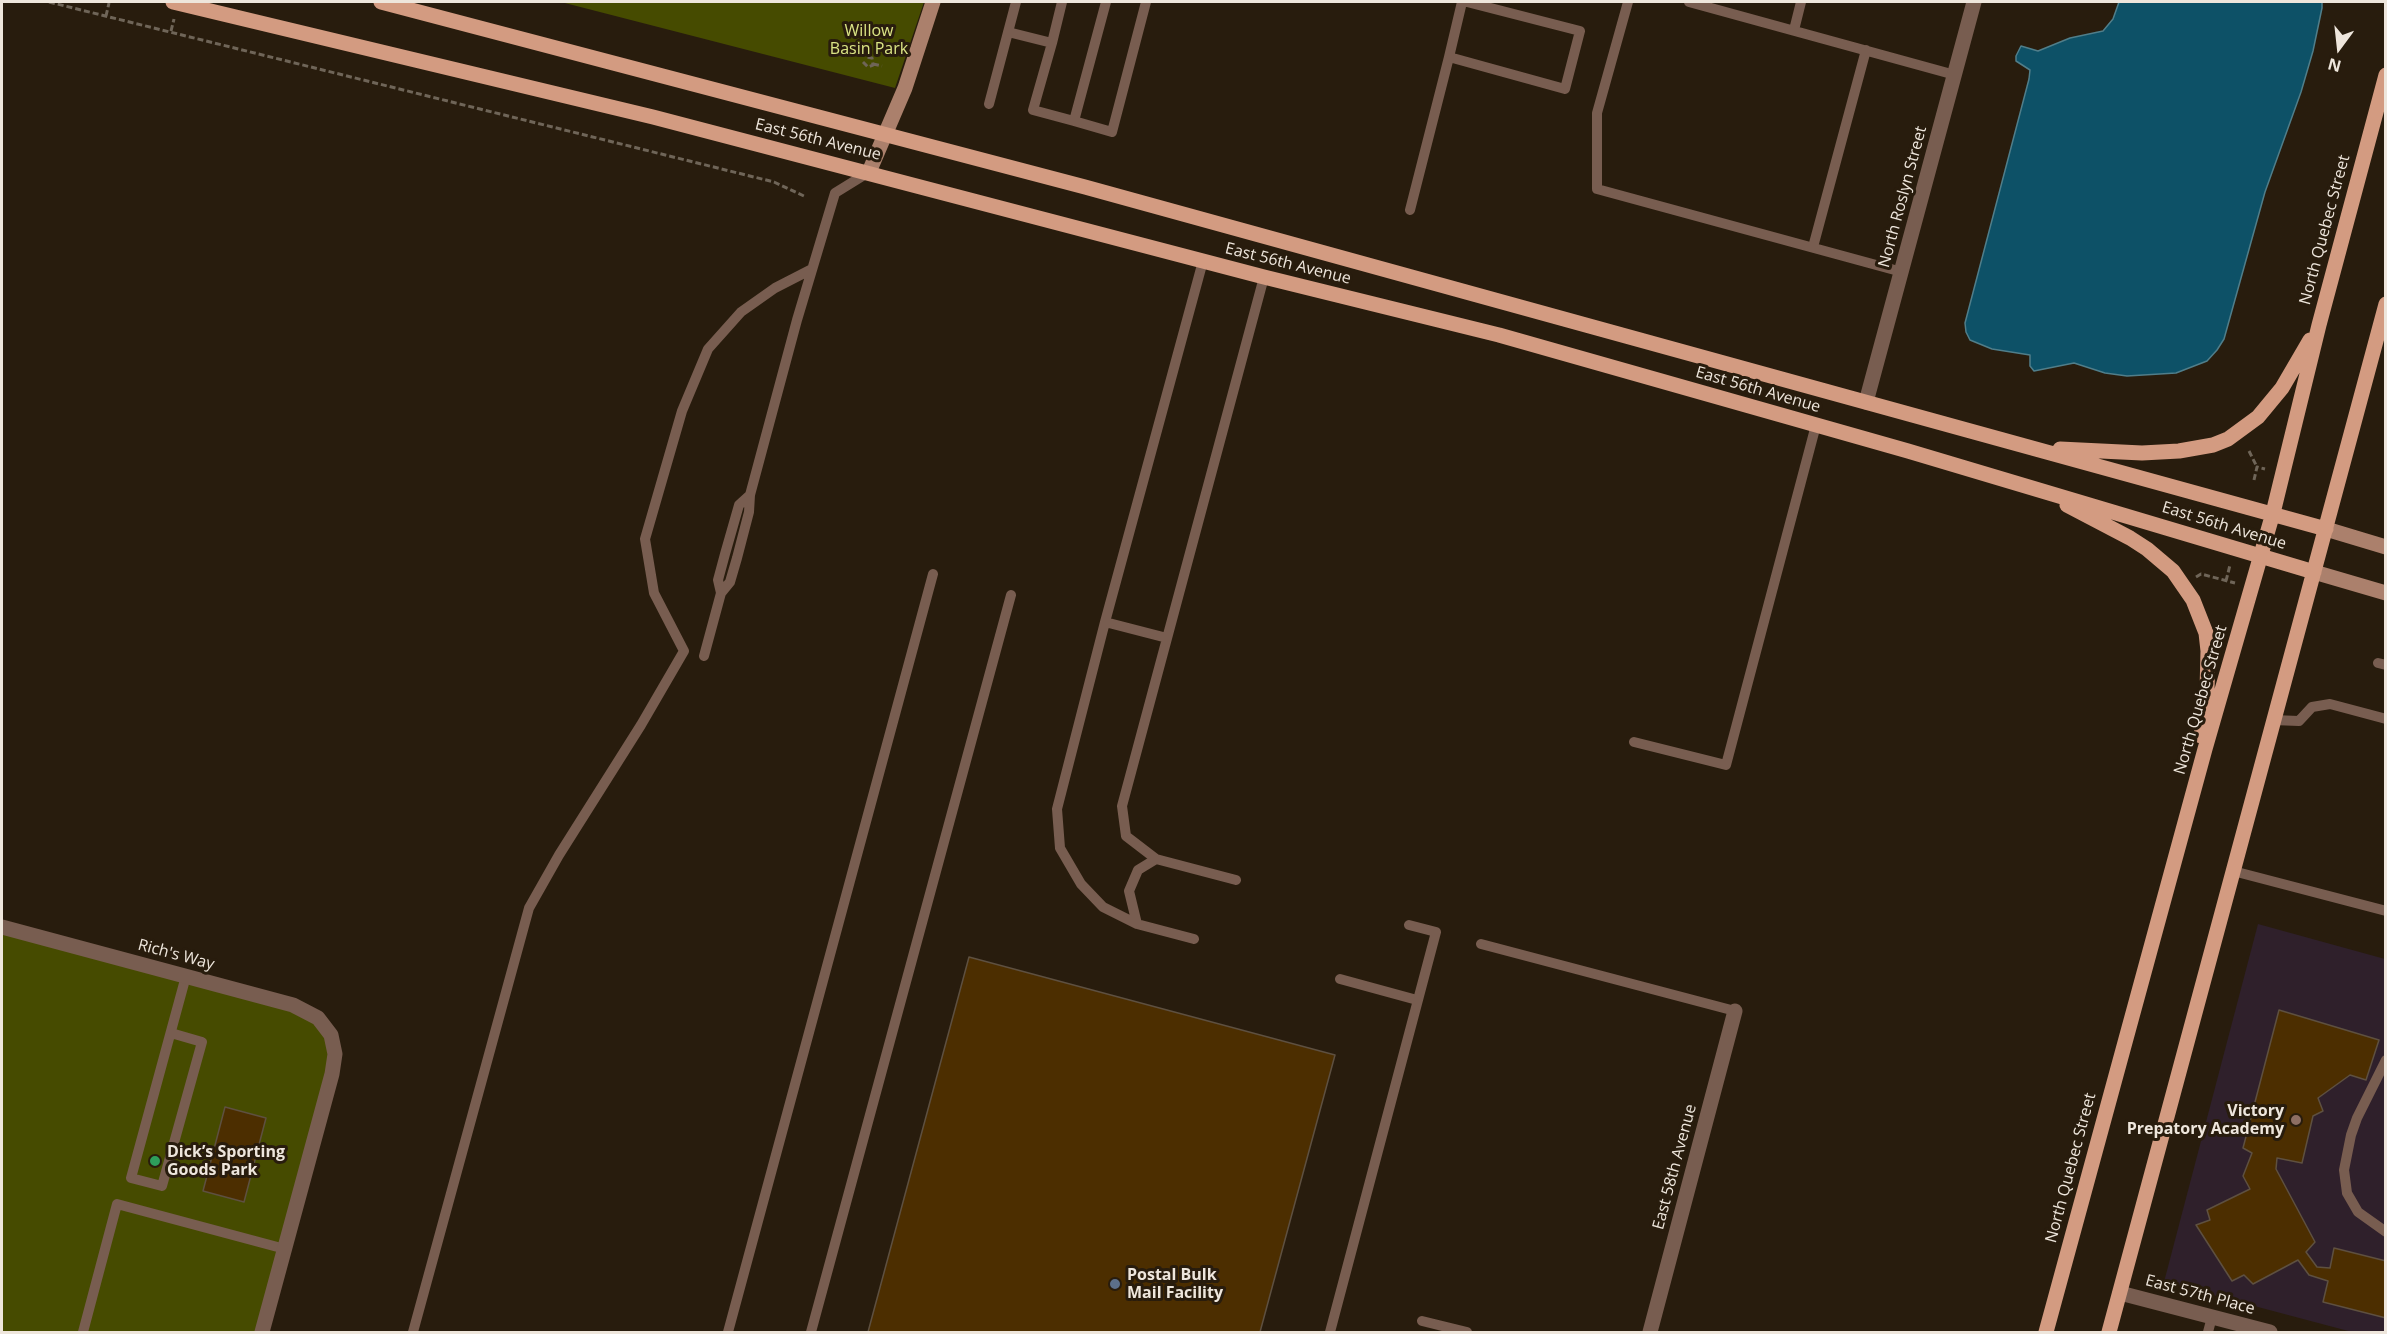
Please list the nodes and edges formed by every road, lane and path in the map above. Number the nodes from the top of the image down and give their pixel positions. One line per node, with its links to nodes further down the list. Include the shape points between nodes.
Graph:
1 (49, 2): 17 (path)
2 (173, 2): 34 (main road, East 56th Avenue)
3 (381, 2): 33 (main road, East 56th Avenue)
4 (933, 2): 33 (street)
5 (1016, 2): 21 (lane)
6 (1062, 2): 22 (lane)
7 (1106, 2): 32 (lane)
8 (1146, 2): 32 (lane, via 1112,132)
9 (1462, 2): 25 (lane)
10 (1467, 2): 25 (lane, via 1580,31 1565,89)
11 (1628, 2): 37 (lane, via 1597,113 1597,189)
12 (1689, 2): 16 (lane)
13 (1802, 2): 19 (lane)
14 (1974, 2): 29 (street, North Roslyn Street)
15 (109, 3): 17 (path)
16 (1703, 3): 19 (lane)
17 (106, 16): 20 (path)
18 (174, 19): 20 (path)
19 (1794, 30): 23 (lane)
20 (171, 31): 35 (path, via 774,182)
21 (1008, 32): 22 (lane); 31 (lane)
22 (1052, 44): 32 (lane, via 1033,110)
23 (1866, 50): 29 (lane); 37 (lane)
24 (866, 57): 27 (path, via 872,58)
25 (1449, 57): 36 (lane)
26 (863, 63): 27 (path, via 868,67)
27 (873, 64): 28 (path)
28 (882, 66)
29 (1955, 75): 40 (street, North Roslyn Street)
30 (2385, 75): 43 (main road, North Quebec Street)
31 (988, 104)
32 (1074, 121)
33 (886, 133): 34 (street); 44 (main road, East 56th Avenue)
34 (869, 172): 38 (main road, East 56th Avenue); 39 (lane, via 835,193)
35 (806, 197)
36 (1410, 210)
37 (1813, 248): 40 (lane)
38 (1203, 261): 41 (main road, East 56th Avenue); 64 (lane)
39 (812, 270): 66 (lane, via 750,495 737,558 730,582 721,594); 93 (lane, via 775,288 741,312 708,349 682,411 645,539 654,594 684,651 529,908)
40 (1902, 272): 44 (street, North Roslyn Street)
41 (1264, 277): 45 (main road, East 56th Avenue, via 1499,335); 65 (lane)
42 (2385, 304): 53 (main road)
43 (2319, 325): 46 (main road, via 2282,388 2258,417 2228,439 2179,452); 52 (main road, North Quebec Street)
44 (1866, 402): 46 (main road, East 56th Avenue)
45 (1816, 425): 51 (main road, East 56th Avenue); 69 (lane, via 1726,765)
46 (2040, 450): 52 (main road, East 56th Avenue)
47 (2249, 451): 48 (path)
48 (2257, 467): 49 (path); 50 (path)
49 (2265, 469)
50 (2253, 480)
51 (2032, 488): 55 (main road, East 56th Avenue); 70 (main road, via 2147,549 2173,571 2193,600 2205,633 2208,672)
52 (2273, 513): 53 (main road, East 56th Avenue); 55 (main road, North Quebec Street)
53 (2326, 529): 54 (street, East 56th Avenue); 57 (main road)
54 (2385, 547)
55 (2260, 556): 57 (main road, East 56th Avenue); 70 (main road, North Quebec Street)
56 (2231, 561): 60 (path)
57 (2313, 572): 62 (street, East 56th Avenue); 68 (main road)
58 (933, 574): 94 (lane)
59 (2196, 577): 60 (path, via 2202,573)
60 (2226, 581): 61 (path)
61 (2235, 583)
62 (2385, 593)
63 (1011, 595): 95 (lane)
64 (1105, 622): 65 (lane); 75 (lane, via 1057,809 1060,848 1081,884 1103,908)
65 (1167, 639): 71 (lane, via 1122,806 1126,836)
66 (704, 656)
67 (2385, 718): 68 (lane, via 2330,704 2312,707 2300,721)
68 (2273, 720): 72 (main road)
69 (1634, 742)
70 (2194, 790): 99 (main road, North Quebec Street)
71 (1156, 859): 73 (lane); 75 (lane, via 1137,870 1129,891)
72 (2233, 871): 74 (lane); 88 (main road)
73 (1236, 880)
74 (2385, 911)
75 (1137, 924): 78 (lane)
76 (1409, 925): 82 (lane, via 1436,932)
77 (2, 927): 80 (street, Rich's Way)
78 (1194, 939)
79 (1481, 944): 83 (lane)
80 (186, 976): 84 (lane); 87 (street, Rich's Way, via 293,1005 318,1018 331,1035 335,1054 332,1074)
81 (1340, 979): 82 (lane)
82 (1418, 1000): 96 (lane)
83 (1735, 1011): 98 (street, East 58th Avenue)
84 (171, 1033): 84 (lane, via 131,1178 162,1186 202,1042)
85 (2385, 1060): 86 (lane, via 2357,1118 2344,1170 2347,1193 2358,1212)
86 (2385, 1232)
87 (285, 1249): 91 (lane, via 117,1204); 92 (street)
88 (2120, 1293): 89 (street, East 57th Place); 100 (main road)
89 (2212, 1317): 101 (lane); 102 (street, East 57th Place)
90 (1422, 1321): 97 (lane)
91 (83, 1332)
92 (262, 1332)
93 (413, 1332)
94 (728, 1332)
95 (811, 1332)
96 (1330, 1332)
97 (1467, 1332)
98 (1650, 1332)
99 (2046, 1332)
100 (2109, 1332)
101 (2208, 1332)
102 (2270, 1332)

